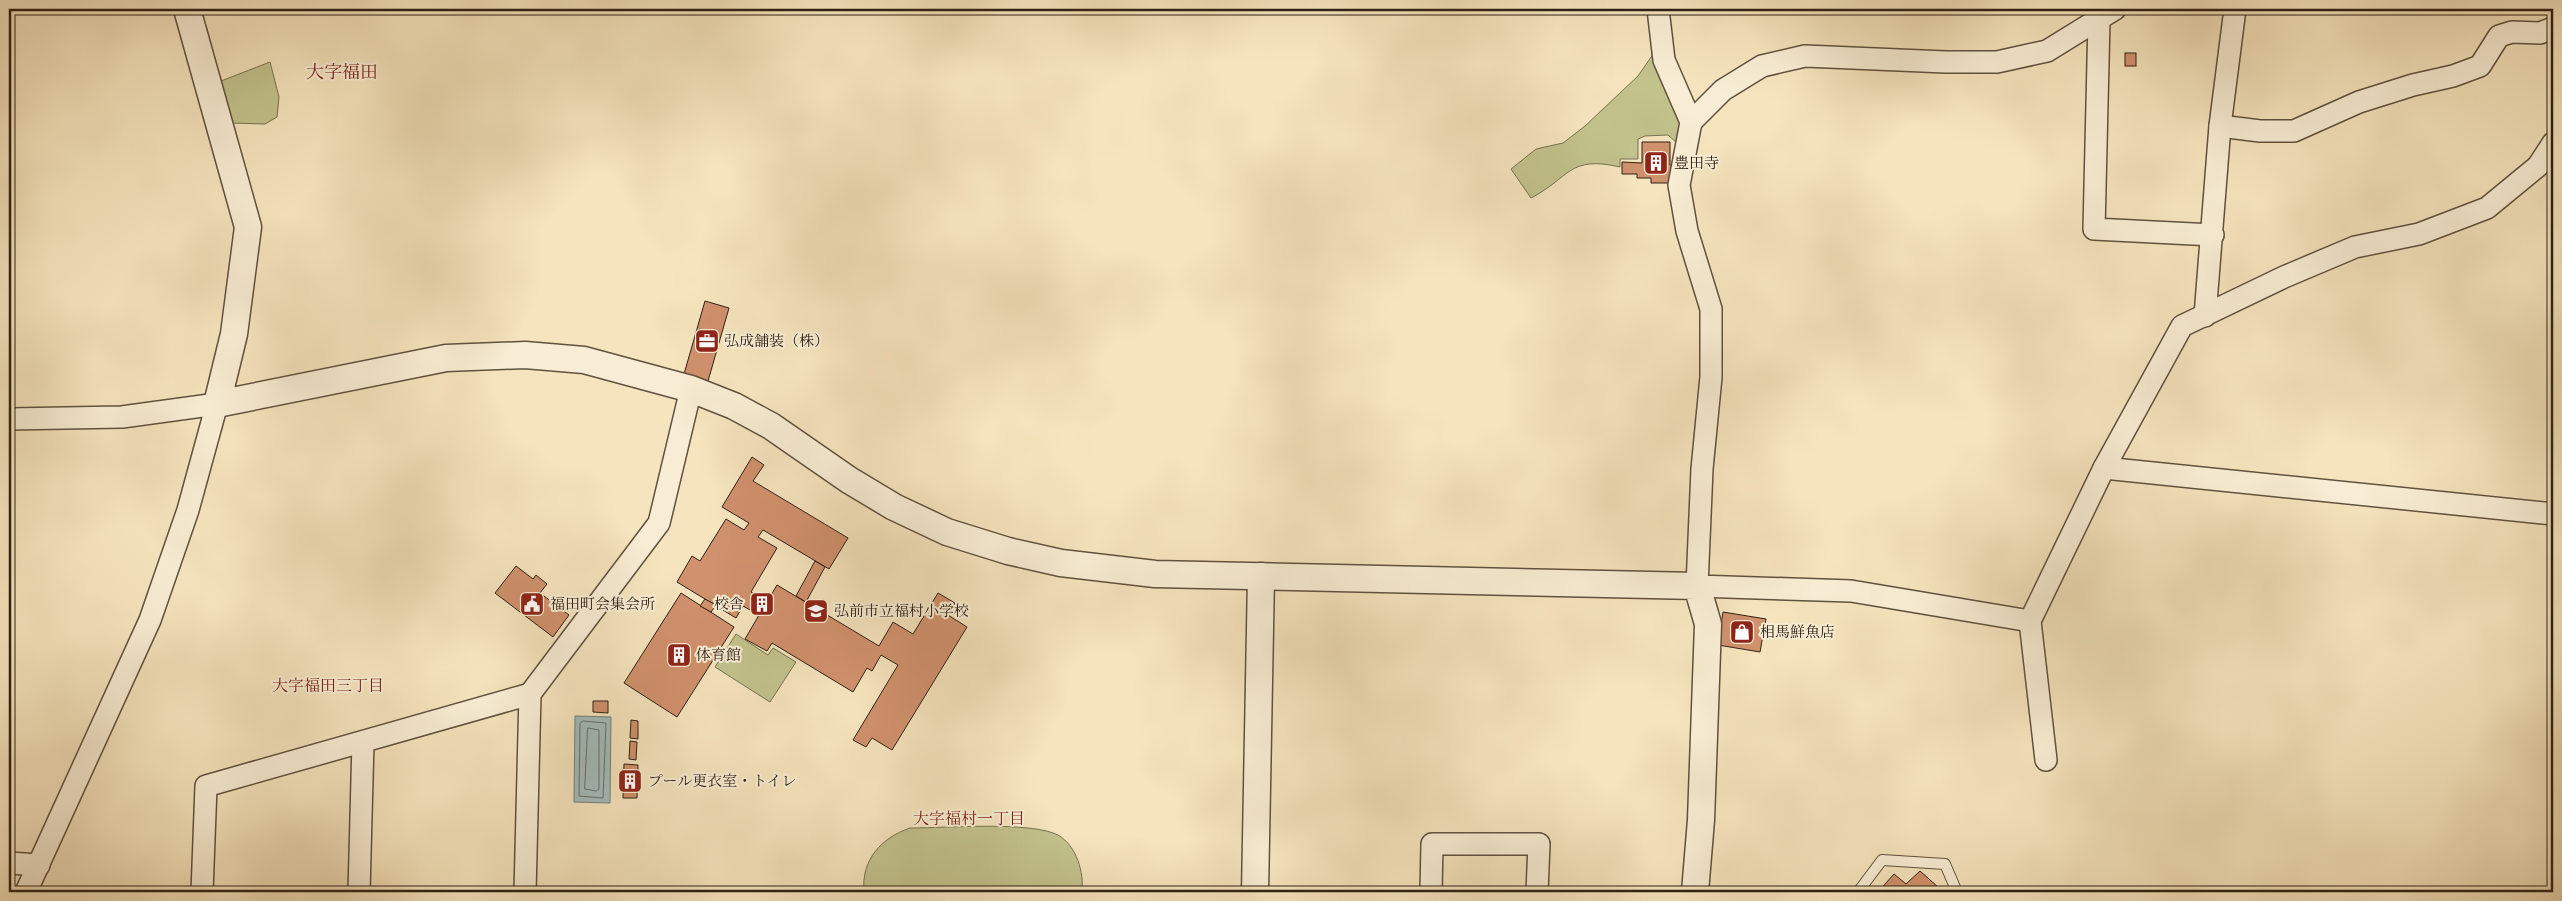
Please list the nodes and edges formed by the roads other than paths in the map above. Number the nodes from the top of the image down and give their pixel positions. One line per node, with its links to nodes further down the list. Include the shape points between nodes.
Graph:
1 (188, 9): 12 (street, via 248,227 234,334)
2 (1658, 9): 6 (street, via 1664,60)
3 (2235, 9): 7 (street)
4 (2107, 14): 6 (street, via 2047,51 1997,62 1805,56 1762,66 1723,90); 9 (street, via 2094,228)
5 (2553, 28): 7 (street, via 2540,33 2512,32 2499,36 2480,66 2359,102 2294,131)
6 (1691, 122): 17 (street, via 1679,185 1687,231 1711,309 1711,377 1702,469)
7 (2220, 126): 9 (street)
8 (2553, 143): 10 (street, via 2538,166 2487,208 2419,234 2355,247)
9 (2213, 235): 10 (street)
10 (2205, 316): 14 (street, via 2182,326)
11 (691, 389): 12 (street, via 584,360 525,355 446,358); 16 (street, via 734,406 771,426 849,480 894,507 947,532 1008,551 1110,570); 19 (street, via 659,523)
12 (217, 404): 13 (street, via 122,417); 23 (street, via 188,510 150,620)
13 (9, 419)
14 (2104, 468): 15 (street); 18 (street)
15 (2553, 514)
16 (1261, 576): 17 (street); 28 (street)
17 (1697, 586): 18 (street, via 1851,591); 31 (street, via 1708,624 1701,820)
18 (2030, 621): 21 (street)
19 (530, 694): 20 (street); 27 (street)
20 (363, 742): 25 (street, via 206,786); 26 (street)
21 (2046, 760)
22 (9, 863): 23 (street)
23 (39, 864): 24 (street)
24 (26, 892)
25 (202, 892)
26 (359, 892)
27 (525, 892)
28 (1255, 892)
29 (1431, 892): 30 (street, via 1432,844 1539,844)
30 (1537, 892)
31 (1695, 892)
32 (1858, 892): 33 (lane, via 1882,860 1944,864)
33 (1957, 892)

